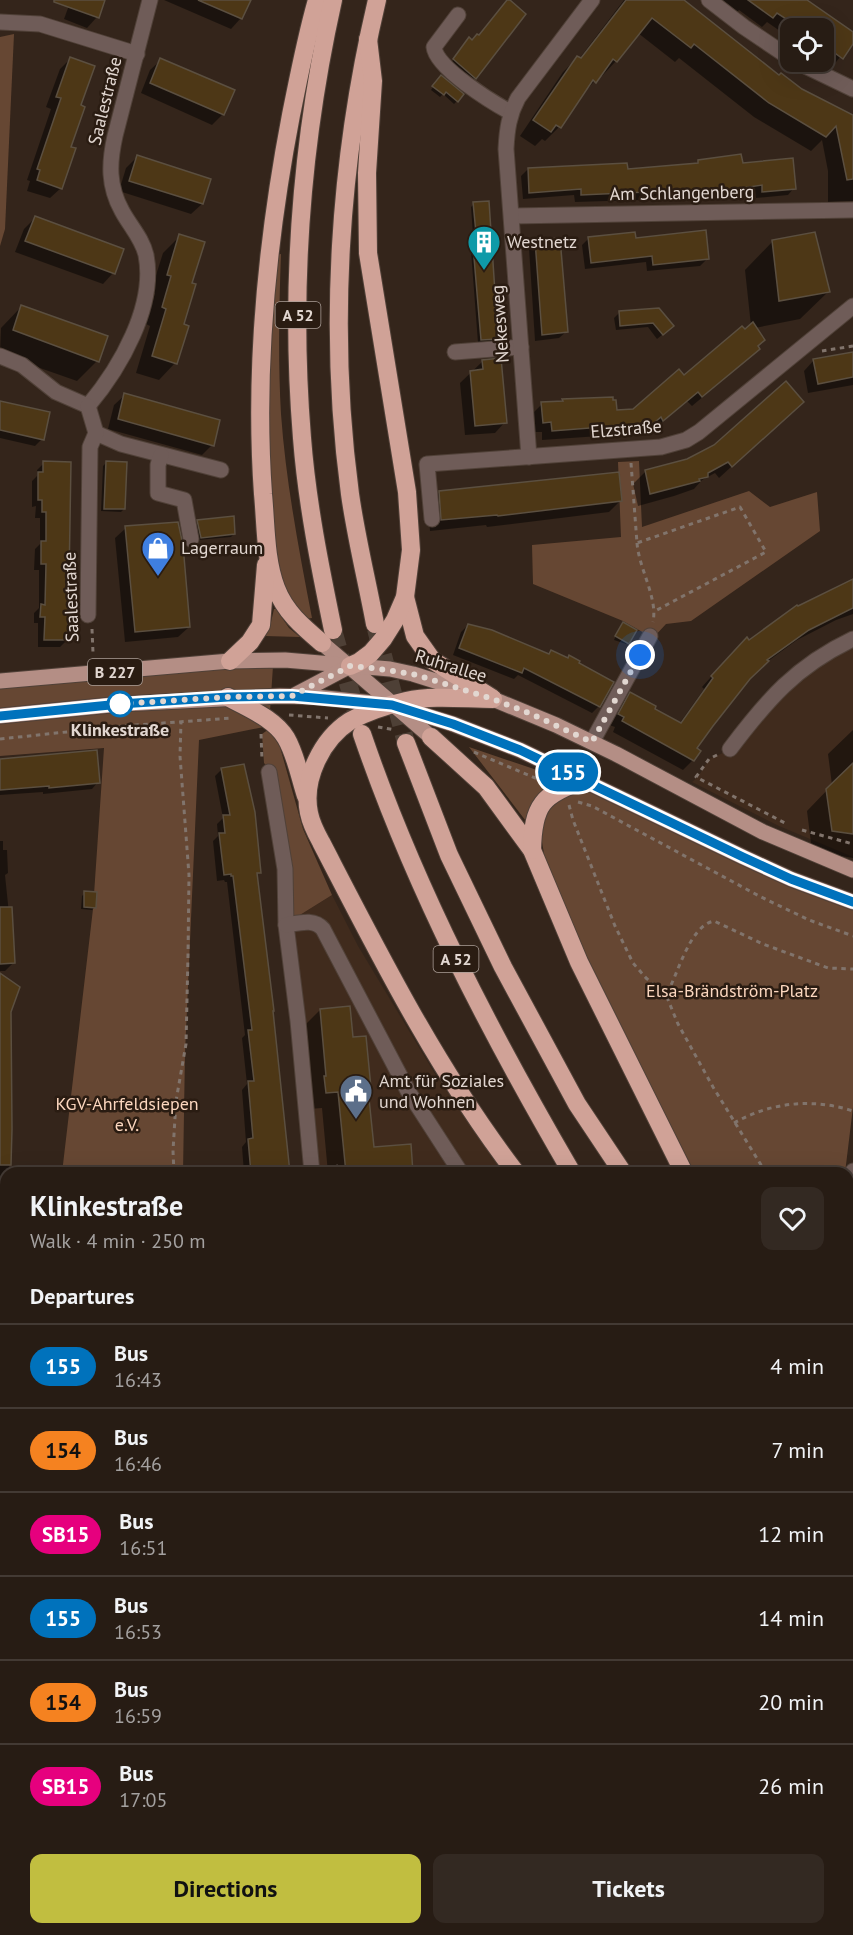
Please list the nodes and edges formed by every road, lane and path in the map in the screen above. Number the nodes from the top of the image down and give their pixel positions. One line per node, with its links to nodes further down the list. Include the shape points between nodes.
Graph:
1 (150, 0): 11 (street, Saalestraße)
2 (317, 0): 32 (highway, via 280,175 266,281 260,431)
3 (333, 0): 38 (highway, A 52, via 306,153 298,350 302,438)
4 (377, 0): 9 (highway, A 52)
5 (592, 0): 14 (street, Nekesweg)
6 (709, 0): 10 (street)
7 (458, 15): 14 (street, via 434,47 434,54)
8 (0, 22): 11 (street, via 40,24)
9 (368, 39): 33 (highway, via 373,81 367,173 368,253 409,509 410,558); 36 (highway, A 52, via 347,170 339,282 340,388 350,494)
10 (780, 51)
11 (137, 54): 23 (street, Saalestraße, via 110,156 110,176 113,194 146,255 147,283 125,355)
12 (818, 72): 13 (street)
13 (853, 89)
14 (510, 112): 16 (street, Nekesweg, via 506,148)
15 (853, 210): 16 (street, Am Schlangenberg)
16 (512, 216): 19 (street, Nekesweg)
17 (853, 306): 20 (street, Elzstraße)
18 (853, 346): 20 (path, via 820,352)
19 (521, 347): 21 (street); 27 (street, Nekesweg)
20 (801, 350): 25 (street, Elzstraße, via 686,440)
21 (455, 352)
22 (2, 353): 23 (street, via 56,392)
23 (88, 406): 24 (street, Saalestraße)
24 (96, 433): 26 (street); 35 (street, Saalestraße, via 90,447)
25 (630, 450): 27 (street, Elzstraße); 31 (path)
26 (161, 455): 28 (street); 30 (street, via 158,493 184,500)
27 (529, 457): 29 (street, Elzstraße, via 427,464)
28 (221, 470)
29 (432, 519)
30 (191, 539)
31 (637, 543): 34 (path); 34 (path, via 740,507 766,552)
32 (268, 548): 38 (highway, via 283,602 297,621); 41 (highway, via 261,625)
33 (405, 597): 42 (highway, via 383,639 365,658); 46 (highway, via 415,636 432,660)
34 (655, 611): 37 (path)
35 (88, 615): 40 (path, Saalestraße, via 92,619)
36 (375, 624)
37 (650, 636): 56 (street)
38 (328, 637): 42 (main road)
39 (853, 639): 58 (street, via 810,663 783,685)
40 (93, 653)
41 (230, 661): 42 (main road, Ruhrallee / B 227, via 285,660); 43 (main road, Ruhrallee / B 227)
42 (350, 666): 44 (main road); 46 (main road, Ruhrallee, via 413,674); 47 (main road)
43 (0, 681)
44 (290, 696): 45 (main road); 47 (main road); 52 (path, via 288,714)
45 (228, 697): 48 (main road, B 227); 51 (highway)
46 (493, 699): 47 (highway, via 429,699); 56 (main road, Ruhrallee)
47 (392, 705): 52 (highway); 54 (main road); 60 (main road, via 520,750)
48 (0, 716)
49 (234, 718): 50 (path)
50 (181, 721): 55 (path); 75 (path, via 189,875 188,955 186,1044 176,1101)
51 (269, 721): 59 (path, via 262,729 261,741 263,765); 62 (highway, via 286,738)
52 (357, 728): 53 (path); 62 (highway, via 333,737 317,761); 79 (highway, A 52, via 431,908 506,1057)
53 (401, 737): 80 (highway, A 52, via 449,855 503,967 577,1104)
54 (431, 737): 66 (highway, via 486,787)
55 (0, 739)
56 (592, 742): 67 (main road, Ruhrallee, via 763,832)
57 (465, 749): 61 (path, via 544,782)
58 (730, 750): 63 (path, via 709,759 696,777)
59 (269, 772): 69 (street, via 285,869)
60 (585, 780): 61 (highway, via 567,786); 68 (main road, via 791,879)
61 (563, 797): 66 (highway, via 542,801 532,825); 70 (path, via 592,806 761,897); 72 (path, via 625,946 640,972)
62 (308, 801): 78 (highway, via 315,830 398,992 463,1100)
63 (790, 825)
64 (799, 829): 65 (path)
65 (853, 844)
66 (532, 850): 81 (highway, via 579,962)
67 (853, 870)
68 (853, 902)
69 (286, 925): 76 (street); 77 (street, via 319,923 408,1091)
70 (853, 936)
71 (853, 969): 72 (path, via 828,968 714,921 702,926)
72 (666, 995): 74 (path, via 678,1024)
73 (853, 1111): 74 (path, via 824,1103 788,1105 758,1111)
74 (734, 1123): 82 (path)
75 (174, 1167)
76 (311, 1167)
77 (457, 1167)
78 (512, 1167)
79 (569, 1167)
80 (619, 1167)
81 (681, 1167)
82 (762, 1167)

